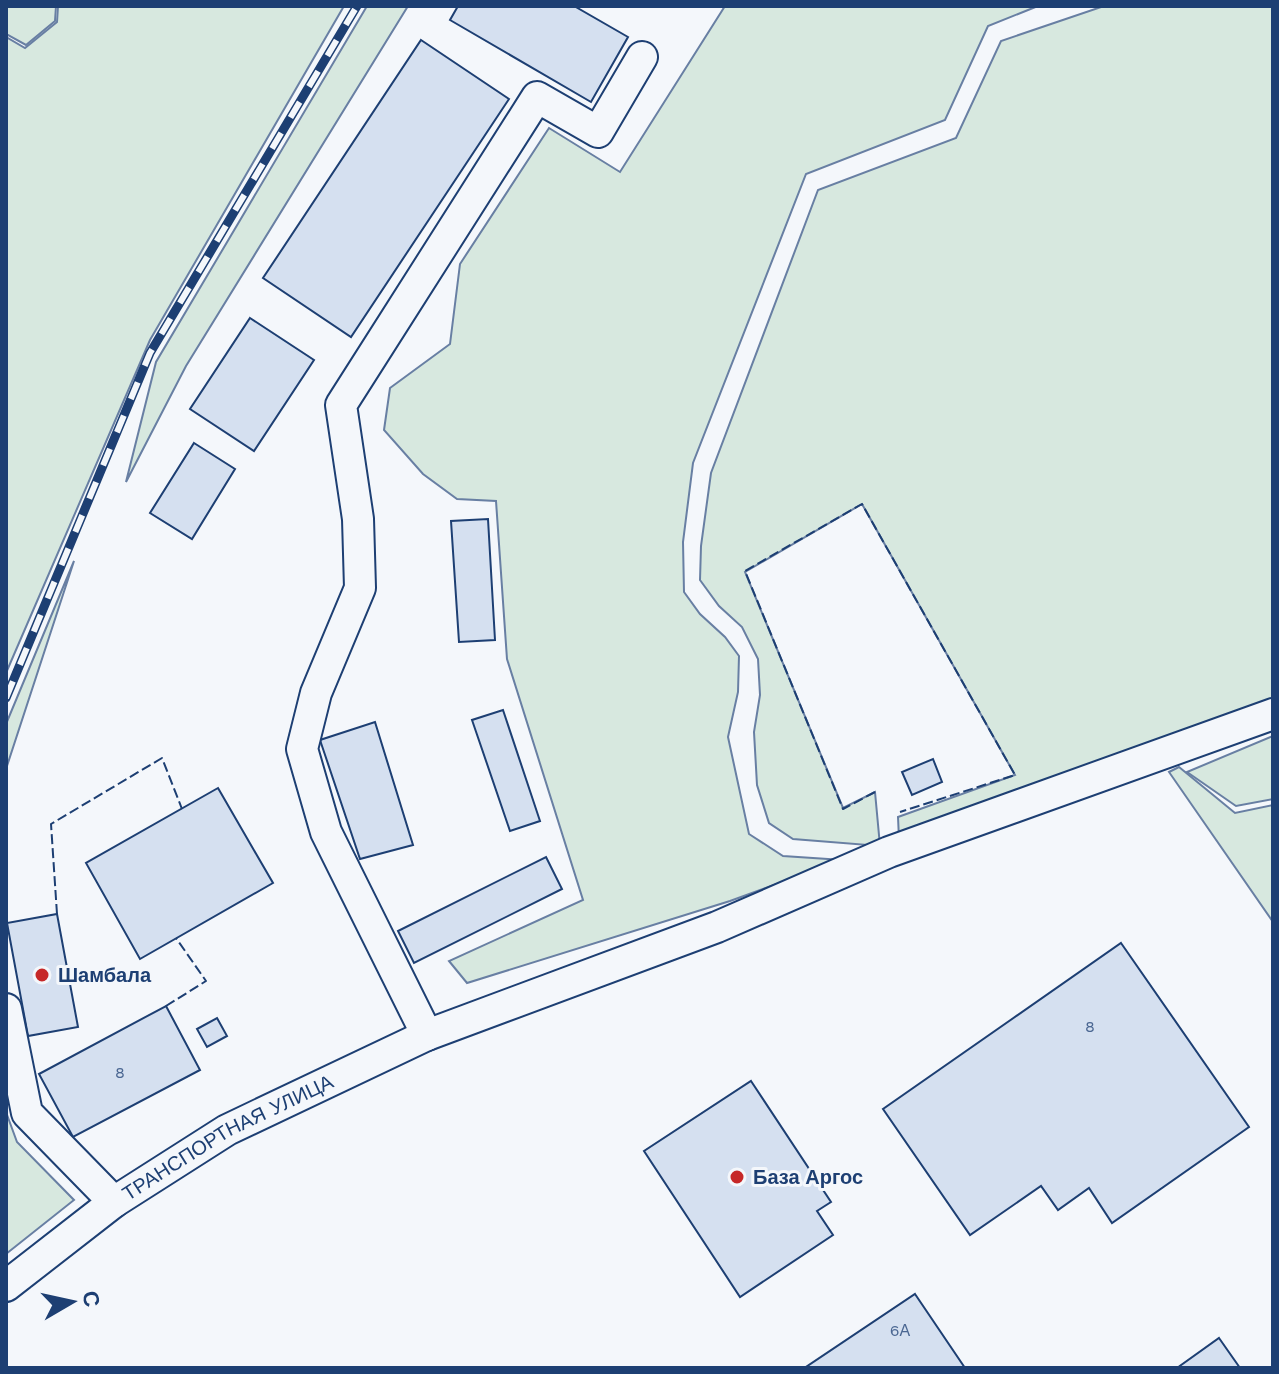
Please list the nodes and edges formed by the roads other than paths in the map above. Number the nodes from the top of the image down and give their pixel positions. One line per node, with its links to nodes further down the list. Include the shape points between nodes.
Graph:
1 (642, 57): 4 (street, via 598,132 537,97 341,405 358,519 360,588 316,693 302,749 326,832)
2 (1273, 714): 4 (street, ТРАНСПОРТНАЯ УЛИЦА, via 889,852 717,927)
3 (6, 1009): 5 (street, via 27,1113)
4 (427, 1035): 5 (street, ТРАНСПОРТНАЯ УЛИЦА, via 227,1130)
5 (114, 1202): 6 (street, ТРАНСПОРТНАЯ УЛИЦА)
6 (6, 1286)

